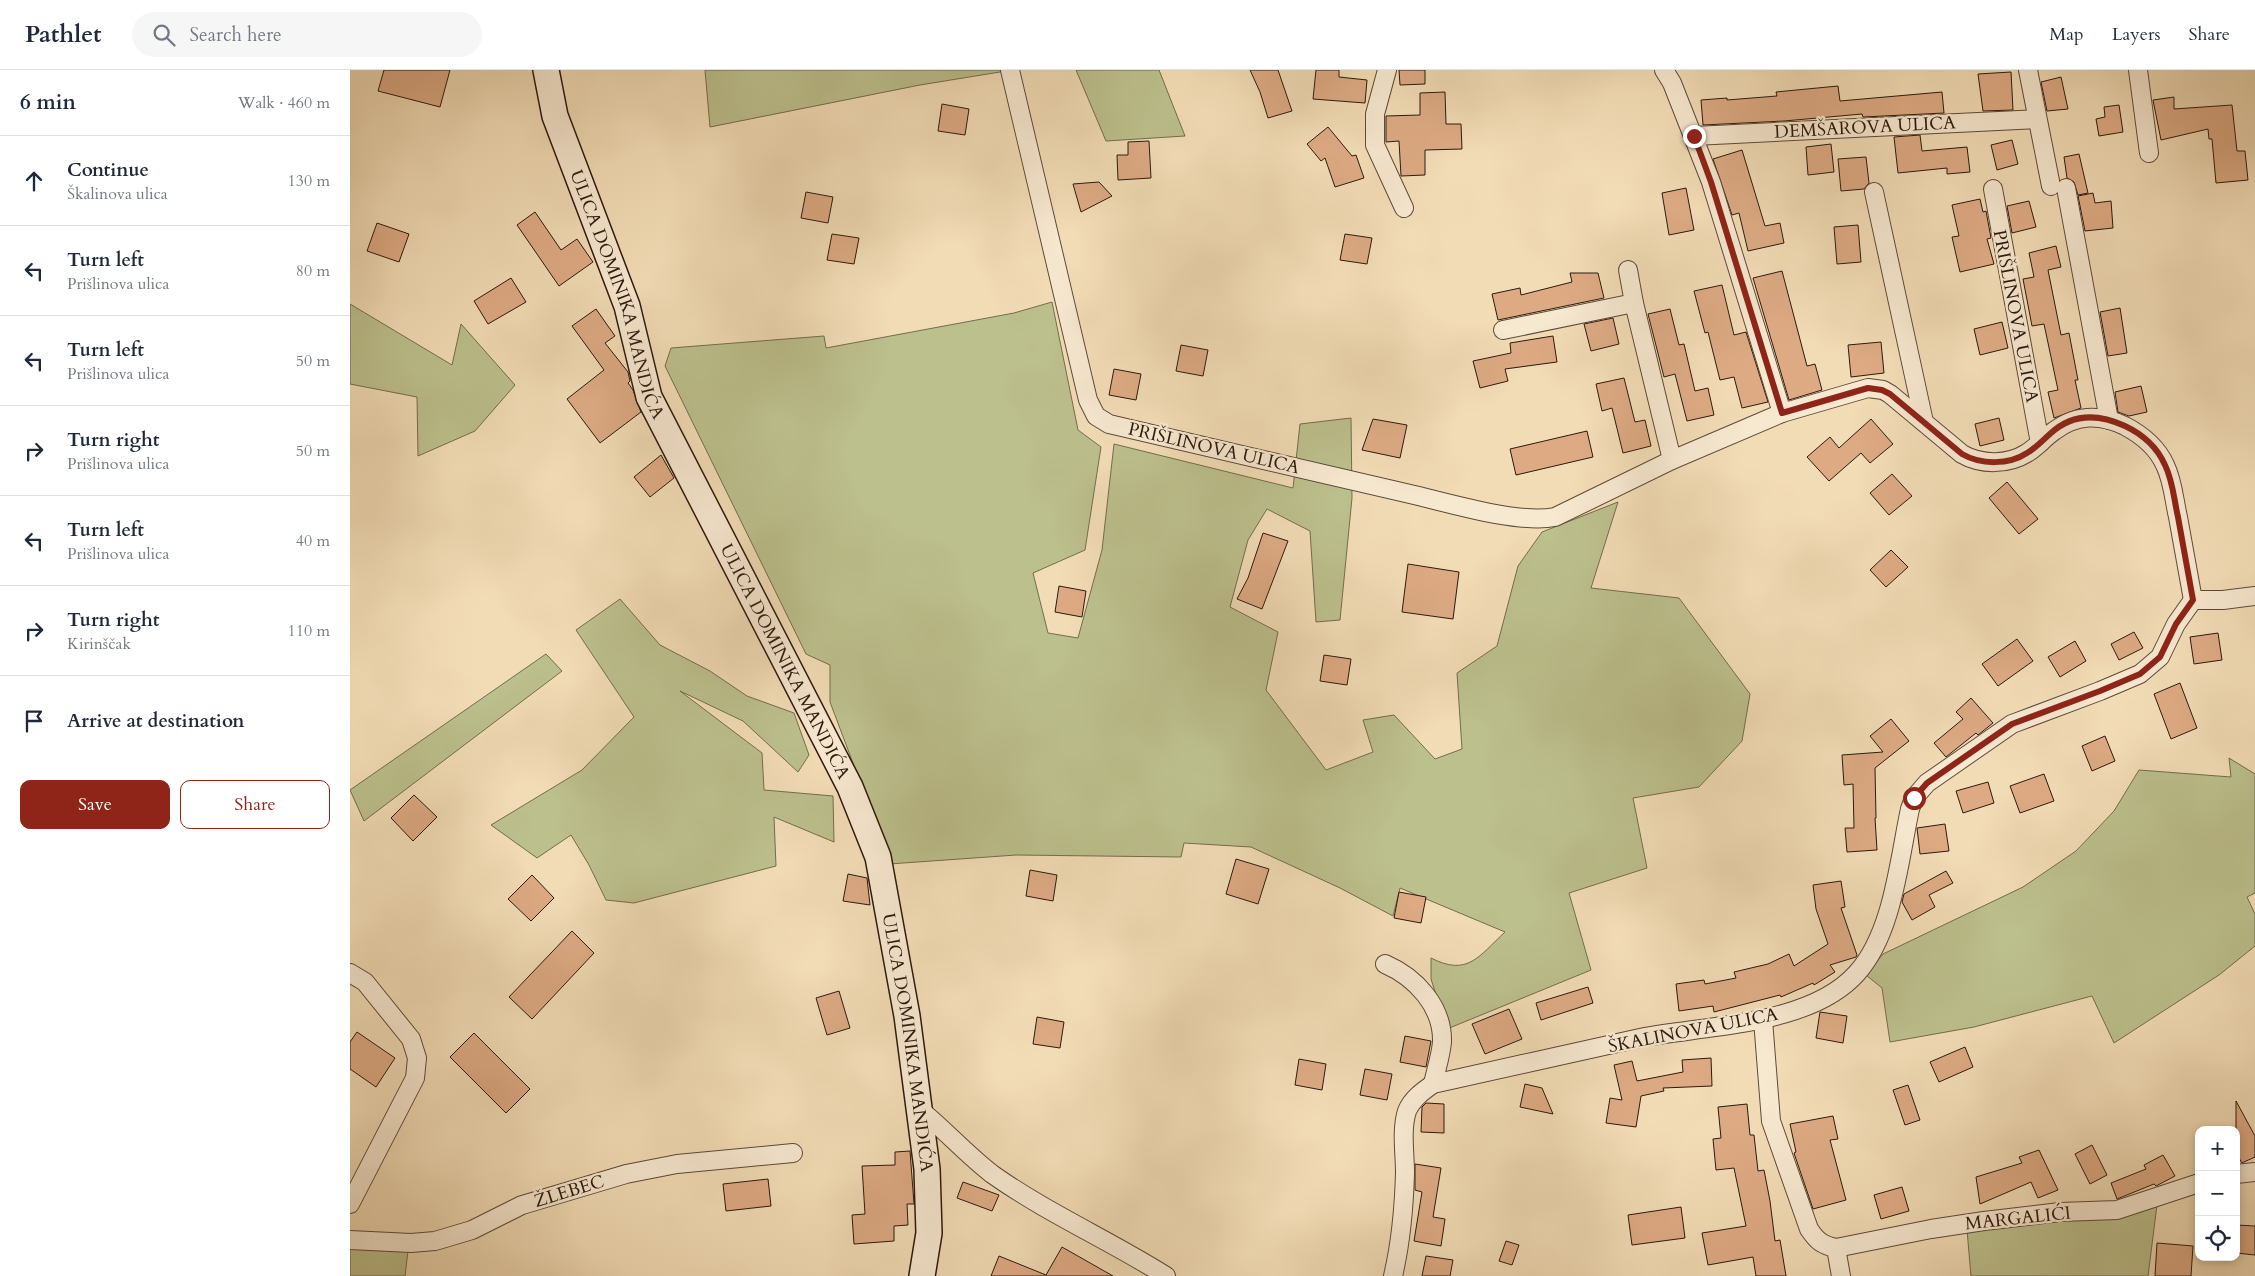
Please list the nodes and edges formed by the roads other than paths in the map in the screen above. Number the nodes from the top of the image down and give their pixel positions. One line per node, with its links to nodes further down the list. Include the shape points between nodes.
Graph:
1 (546, 70): 27 (street, ULICA DOMINIKA MANDIĆA, via 555,116 627,306 649,397 850,788 878,857 907,1016)
2 (1010, 70): 20 (street, PRIŠLINOVA ULICA, via 1088,400 1096,416 1109,424 1525,519 1555,517)
3 (1387, 70): 12 (street, via 1375,114 1375,145)
4 (1664, 70): 8 (street)
5 (2028, 70): 7 (street)
6 (2138, 70): 9 (street)
7 (2037, 119): 8 (street, DEMŠAROVA ULICA); 17 (street, via 2058,187)
8 (1694, 136): 16 (street)
9 (2149, 153)
10 (1993, 189): 19 (street, PRIŠLINOVA ULICA)
11 (1874, 192): 18 (street)
12 (1404, 208)
13 (1628, 270): 14 (street)
14 (1634, 303): 15 (street); 20 (street)
15 (1503, 330)
16 (1782, 413): 18 (street, PRIŠLINOVA ULICA, via 1875,388 1890,394); 20 (street, PRIŠLINOVA ULICA)
17 (2109, 420): 19 (street, PRIŠLINOVA ULICA, via 2083,417 2064,424); 22 (street, PRIŠLINOVA ULICA, via 2141,436 2161,456 2172,487)
18 (1924, 422): 19 (street, PRIŠLINOVA ULICA, via 1962,454 1979,461 2016,458)
19 (2040, 443)
20 (1672, 460)
21 (2255, 596): 22 (street)
22 (2193, 600): 25 (street, ŠKALINOVA ULICA, via 2176,624 2160,657 2140,674 2012,724 1927,783 1914,798 1910,809 1886,922 1864,964 1829,994 1804,1007)
23 (1385, 964): 26 (street, via 1410,978 1439,1018 1442,1043)
24 (350, 973): 32 (street, via 365,982 411,1039 417,1069)
25 (1763, 1020): 26 (street, ŠKALINOVA ULICA, via 1667,1033); 34 (street, via 1768,1102 1776,1139 1809,1229 1823,1246)
26 (1433, 1084): 37 (street, ŠKALINOVA ULICA, via 1413,1101 1405,1121 1404,1202)
27 (918, 1108): 35 (street, ULICA DOMINIKA MANDIĆA, via 927,1170 929,1234); 36 (street, via 992,1173 1050,1211)
28 (793, 1153): 33 (street, ŽLEBEC, via 677,1164 626,1174 522,1205 472,1230 435,1241)
29 (2255, 1172): 30 (street)
30 (2240, 1174)
31 (2195, 1184): 34 (street, MARGALIĆI, via 2117,1210 2060,1212 1984,1221)
32 (350, 1204)
33 (350, 1240)
34 (1836, 1248): 38 (street)
35 (922, 1276)
36 (1166, 1276)
37 (1393, 1276)
38 (1841, 1276)

